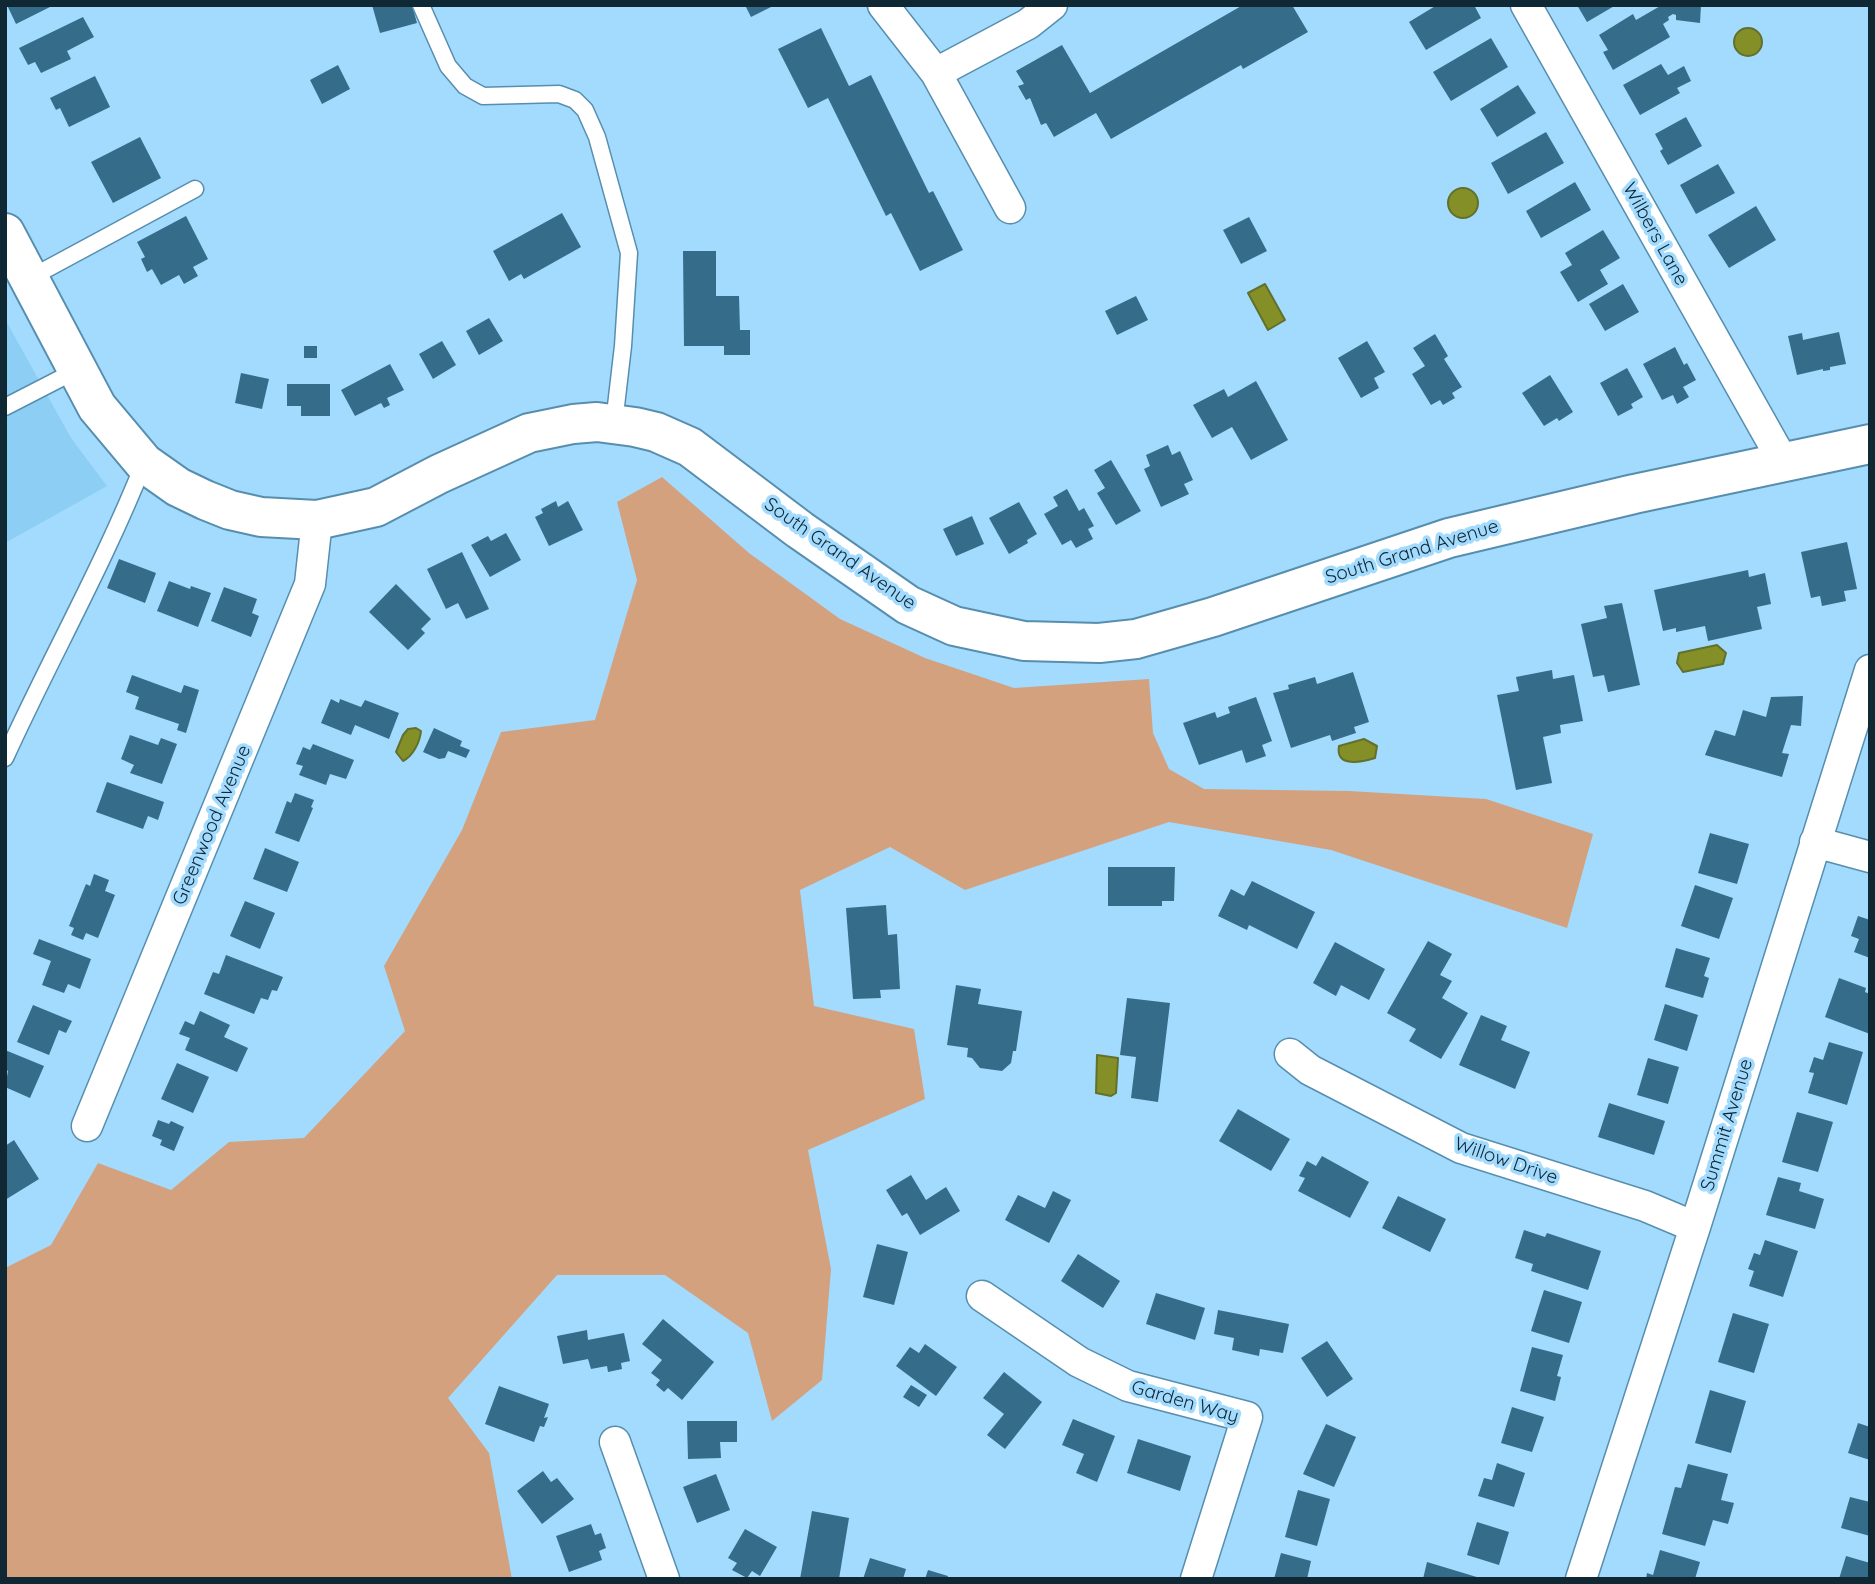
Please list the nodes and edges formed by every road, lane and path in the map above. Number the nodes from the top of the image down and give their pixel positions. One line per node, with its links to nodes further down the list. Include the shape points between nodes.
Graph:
1 (421, 5): 12 (lane, via 448,66 465,86 483,96 559,94 575,100 589,119 629,253)
2 (883, 5): 5 (street)
3 (1052, 5): 5 (street, via 1028,24)
4 (1526, 5): 15 (street, Wilbers Lane)
5 (936, 73): 7 (street)
6 (195, 189): 9 (lane)
7 (1010, 208)
8 (5, 233): 9 (main road, South Grand Avenue)
9 (30, 278): 10 (main road, South Grand Avenue)
10 (77, 370): 11 (lane); 14 (main road, South Grand Avenue, via 97,407)
11 (5, 407)
12 (614, 424): 15 (main road, South Grand Avenue, via 656,432 690,447 908,605 954,626 1049,642 1136,639 1449,538); 16 (main road, South Grand Avenue, via 573,424 529,433 376,506)
13 (1870, 444): 15 (main road, South Grand Avenue)
14 (144, 463): 16 (main road, South Grand Avenue, via 178,487 230,510); 18 (lane)
15 (1784, 463)
16 (317, 520): 22 (street, Greenwood Avenue, via 310,584)
17 (1870, 670): 19 (street, Summit Avenue)
18 (5, 758)
19 (1815, 842): 20 (street); 23 (street, Summit Avenue)
20 (1870, 857)
21 (1290, 1054): 23 (street, Willow Drive, via 1310,1070 1461,1148 1645,1206)
22 (87, 1126)
23 (1695, 1227): 28 (street, Summit Avenue)
24 (982, 1296): 27 (street, Garden Way, via 1079,1362 1128,1386 1247,1417)
25 (615, 1442): 26 (street)
26 (664, 1579)
27 (1196, 1579)
28 (1581, 1579)

